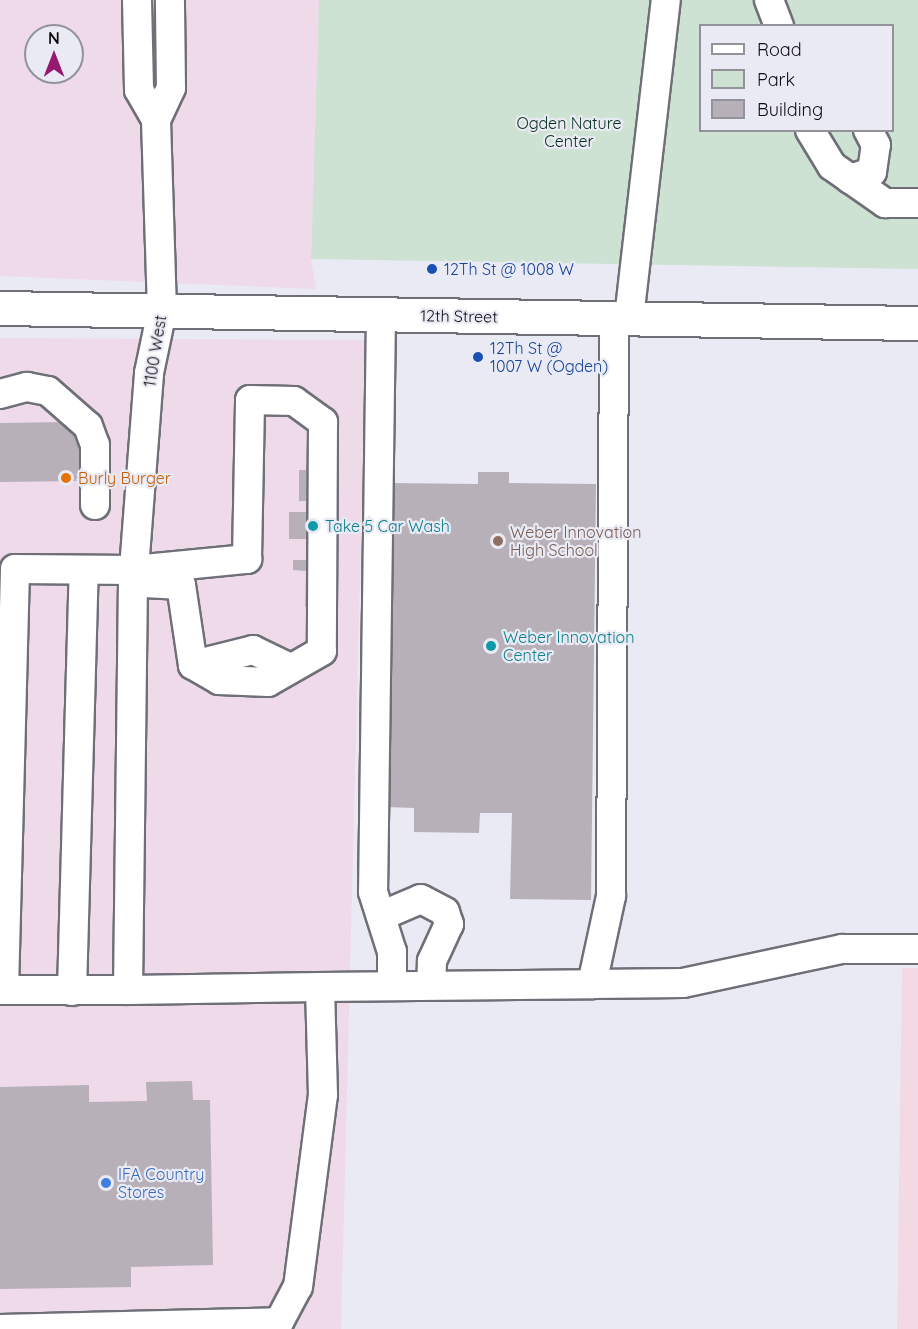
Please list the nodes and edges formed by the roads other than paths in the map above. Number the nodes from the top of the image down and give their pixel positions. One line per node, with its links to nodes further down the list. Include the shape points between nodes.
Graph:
1 (666, 0): 14 (street)
2 (769, 0): 5 (street)
3 (137, 11): 4 (street); 6 (street, 1100 West, via 139,90)
4 (170, 11): 6 (street, 1100 West, via 171,88)
5 (778, 24)
6 (156, 120): 12 (street, 1100 West)
7 (811, 132): 9 (street, via 832,166)
8 (869, 132): 9 (street, via 876,145 872,172)
9 (850, 179): 10 (street, via 885,203)
10 (918, 203)
11 (0, 308): 12 (main road, 12th Street)
12 (162, 311): 13 (main road, 12th Street); 19 (street, 1100 West, via 149,373)
13 (381, 315): 14 (main road, 12th Street); 20 (street, via 373,892)
14 (622, 318): 15 (main road, 12th Street); 23 (street, via 611,896)
15 (918, 323)
16 (0, 394): 17 (street, via 27,387 48,391 88,426 95,445)
17 (95, 505)
18 (84, 570): 19 (street); 26 (street, via 15,569 11,581); 28 (street)
19 (133, 576): 19 (street, via 248,559 250,400 294,401 323,423 322,651 291,668 253,650 193,664 181,585); 27 (street, 1100 West)
20 (381, 916): 22 (street, via 392,952); 24 (street, via 421,899 445,912 449,924 432,961)
21 (918, 949): 23 (street, via 842,949 683,982)
22 (392, 984): 24 (street); 25 (street)
23 (592, 984): 24 (street)
24 (431, 985)
25 (320, 987): 27 (street); 29 (street, via 323,1095 298,1287 279,1322)
26 (2, 990): 28 (street)
27 (128, 990): 28 (street)
28 (72, 991)
29 (0, 1329)

